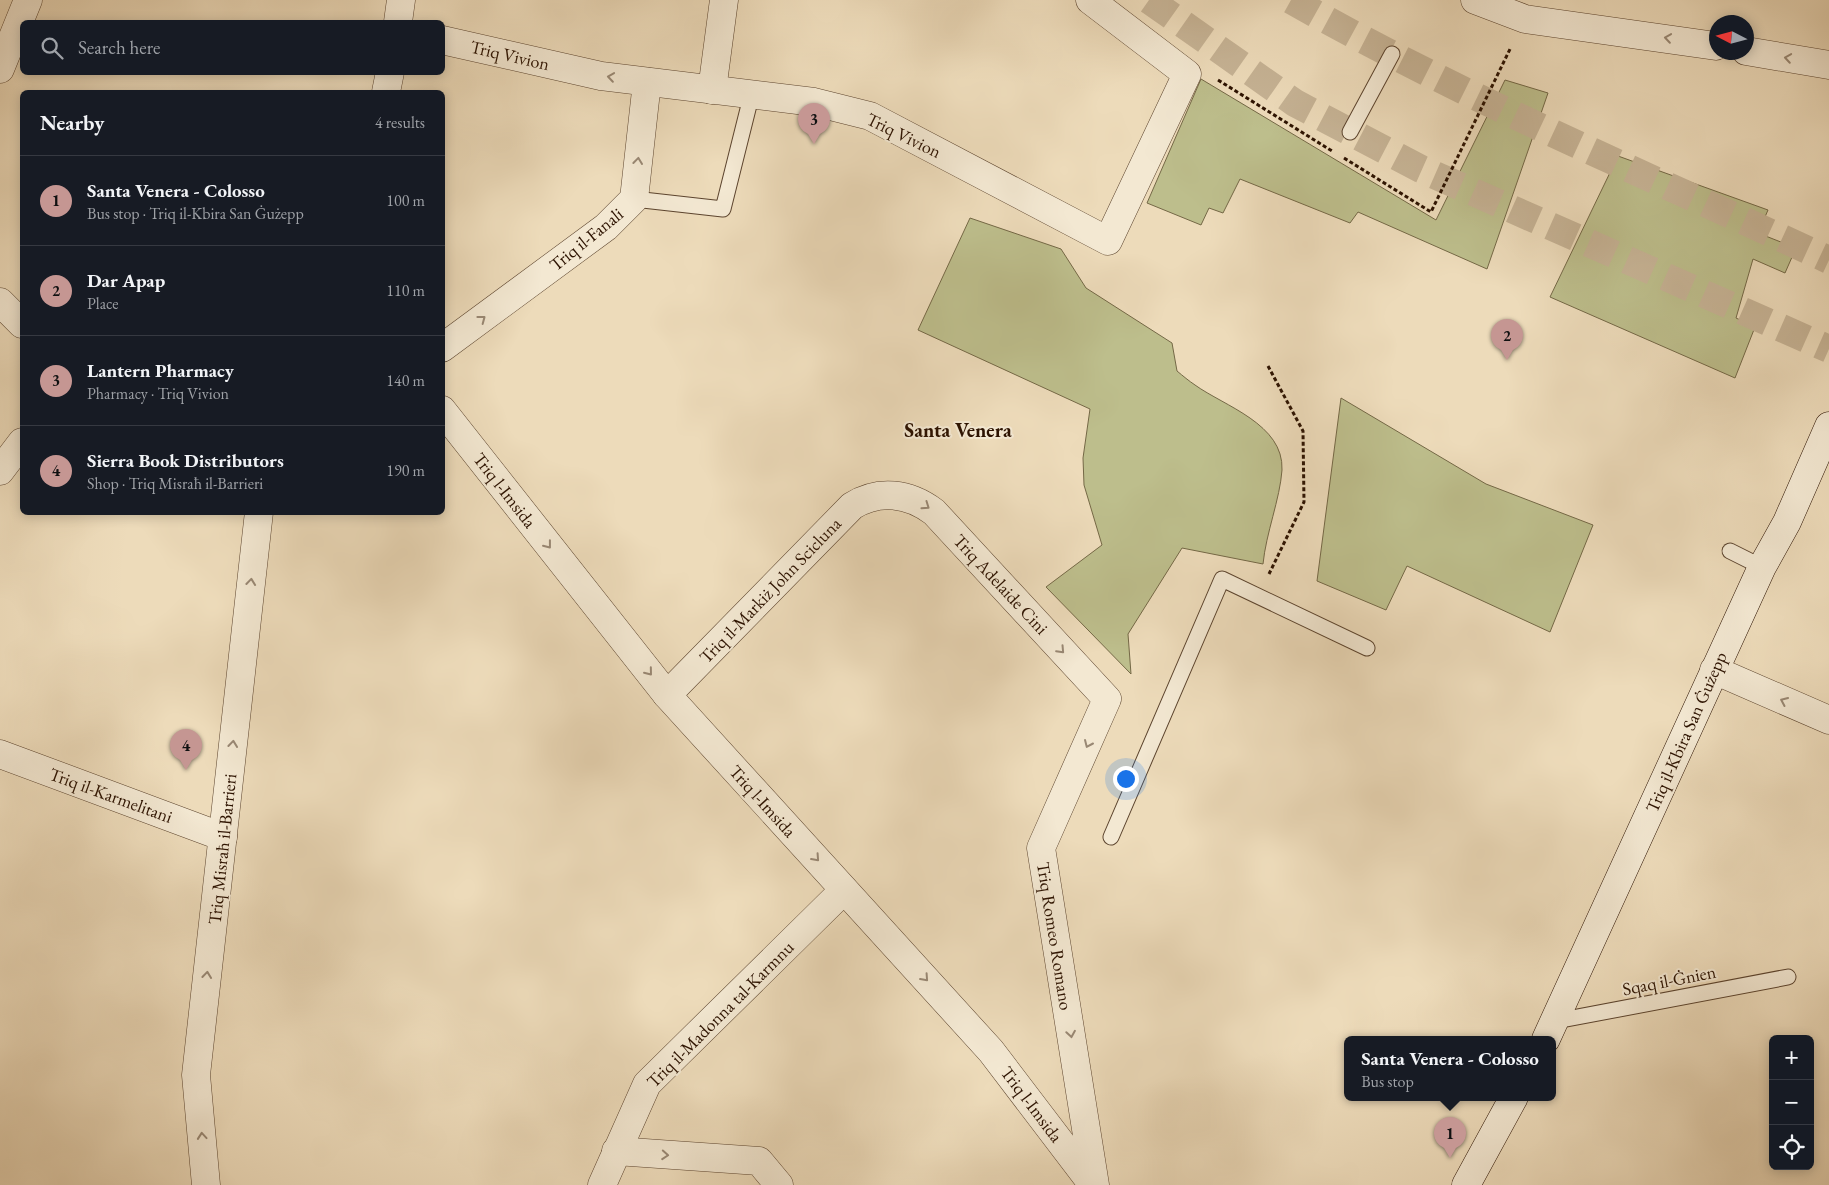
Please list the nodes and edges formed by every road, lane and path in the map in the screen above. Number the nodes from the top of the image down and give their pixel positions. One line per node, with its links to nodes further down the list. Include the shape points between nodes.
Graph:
1 (28, 0): 12 (street)
2 (401, 0): 6 (street)
3 (724, 0): 16 (street)
4 (1090, 0): 17 (street, Triq Vivion, via 1187,74 1108,241 870,116 814,102)
5 (1486, 2): 8 (street, one-way to 5, via 1525,19)
6 (398, 20)
7 (445, 41): 14 (street, Triq Vivion, one-way to 7, via 601,76)
8 (1709, 45)
9 (1754, 52): 11 (street, one-way to 9)
10 (1392, 54): 18 (lane)
11 (1829, 65)
12 (0, 69)
13 (389, 75): 15 (street)
14 (647, 82): 16 (street, Triq Vivion); 19 (street, Triq il-Fanali, one-way to 14)
15 (386, 90)
16 (712, 90): 17 (street, Triq Vivion)
17 (752, 93): 19 (lane, via 723,209)
18 (1350, 132)
19 (634, 199): 22 (street, Triq il-Fanali, one-way to 19, via 606,228)
20 (0, 302): 21 (street)
21 (20, 322)
22 (445, 346)
23 (1268, 366): 32 (path, via 1303,431 1304,502)
24 (445, 414): 35 (street, Triq l-Imsida, one-way to 35)
25 (1829, 426): 31 (street, Triq il-Kbira San Ġużepp, via 1787,522)
26 (20, 445): 27 (street)
27 (0, 471)
28 (879, 494): 35 (street, Triq il-Markiż John Scicluna, via 852,506); 36 (street, Triq Adelaide Cini, one-way to 36, via 914,499 934,512)
29 (259, 515): 39 (street, Triq Misraħ il-Barrieri, one-way to 29)
30 (1730, 551): 31 (lane)
31 (1762, 567): 34 (street, Triq il-Kbira San Ġużepp)
32 (1258, 596): 33 (lane); 40 (lane, via 1222,578)
33 (1368, 648)
34 (1714, 670): 37 (street, one-way to 34); 43 (street, Triq il-Kbira San Ġużepp)
35 (667, 695): 41 (street, Triq l-Imsida, one-way to 41)
36 (1108, 699): 49 (street, Triq Romeo Romano, one-way to 49, via 1041,848)
37 (1829, 720)
38 (0, 754): 39 (street, Triq il-Karmelitani)
39 (223, 837): 46 (street, Triq Misraħ il-Barrieri, one-way to 39, via 196,1075)
40 (1111, 837)
41 (844, 890): 45 (street, Triq il-Madonna tal-Karmnu, via 647,1084); 49 (street, Triq l-Imsida, one-way to 49, via 991,1050)
42 (1788, 976): 43 (lane, Sqaq il-Ġnien)
43 (1551, 1030)
44 (1512, 1101): 50 (street)
45 (616, 1151): 47 (street, Triq il-Madonna tal-Karmnu); 48 (street, one-way to 48, via 759,1162)
46 (206, 1185)
47 (602, 1185)
48 (779, 1185)
49 (1094, 1185)
50 (1466, 1185)

